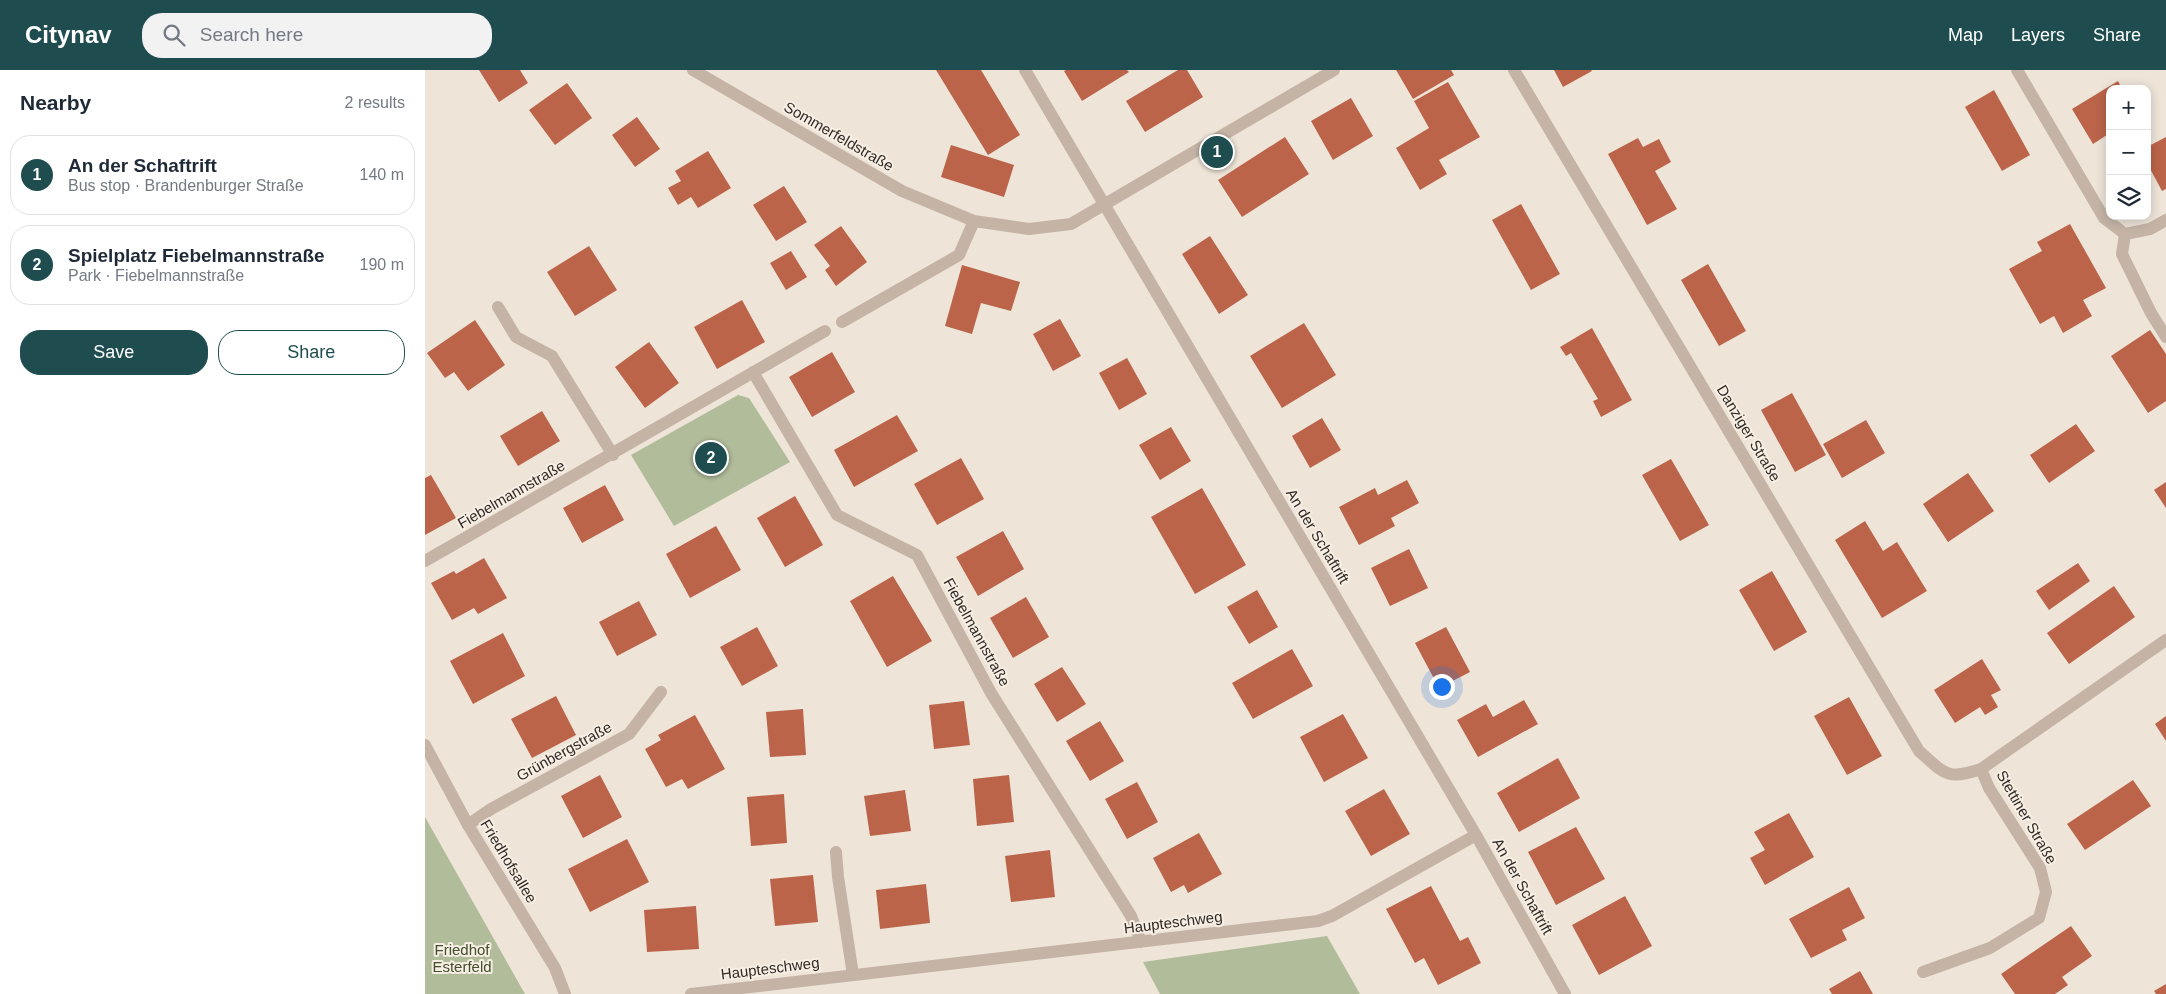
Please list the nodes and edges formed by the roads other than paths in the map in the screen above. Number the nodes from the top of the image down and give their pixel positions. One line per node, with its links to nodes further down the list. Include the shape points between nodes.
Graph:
1 (693, 70): 8 (street, Sommerfeldstraße, via 902,191)
2 (1025, 70): 6 (street, An der Schaftrift)
3 (1333, 70): 6 (street, Sommerfeldstraße)
4 (1514, 70): 20 (street, Danziger Straße, via 1919,751 1943,773 1962,776)
5 (2017, 70): 9 (street, via 2104,218)
6 (1103, 204): 8 (street, Sommerfeldstraße, via 1071,224 1029,230); 22 (street, An der Schaftrift)
7 (2166, 220): 9 (street, via 2150,230)
8 (974, 221): 11 (street, via 959,255)
9 (2125, 234): 13 (street, via 2122,254)
10 (498, 307): 15 (street, via 516,337 552,356)
11 (842, 322)
12 (825, 331): 14 (street, Fiebelmannstraße)
13 (2166, 338)
14 (753, 372): 15 (street, Fiebelmannstraße); 24 (street, Fiebelmannstraße, via 837,515 917,555 991,693 1131,916)
15 (613, 455): 16 (street, Fiebelmannstraße)
16 (425, 561)
17 (2166, 640): 20 (street, Stettiner Straße)
18 (661, 692): 21 (street, Grünbergstraße, via 629,734 491,809)
19 (425, 745): 21 (street, Friedhofsallee)
20 (1981, 769): 25 (street, Stettiner Straße, via 1989,788 2040,868 2046,892 2039,918 1990,948)
21 (468, 825): 27 (street, Friedhofsallee, via 555,968)
22 (1476, 835): 24 (street, Haupteschweg, via 1332,916); 29 (street, An der Schaftrift)
23 (836, 852): 26 (street)
24 (1141, 942): 26 (street, Haupteschweg)
25 (1923, 972)
26 (853, 975): 28 (street, Haupteschweg)
27 (565, 994)
28 (691, 994)
29 (1565, 994)

